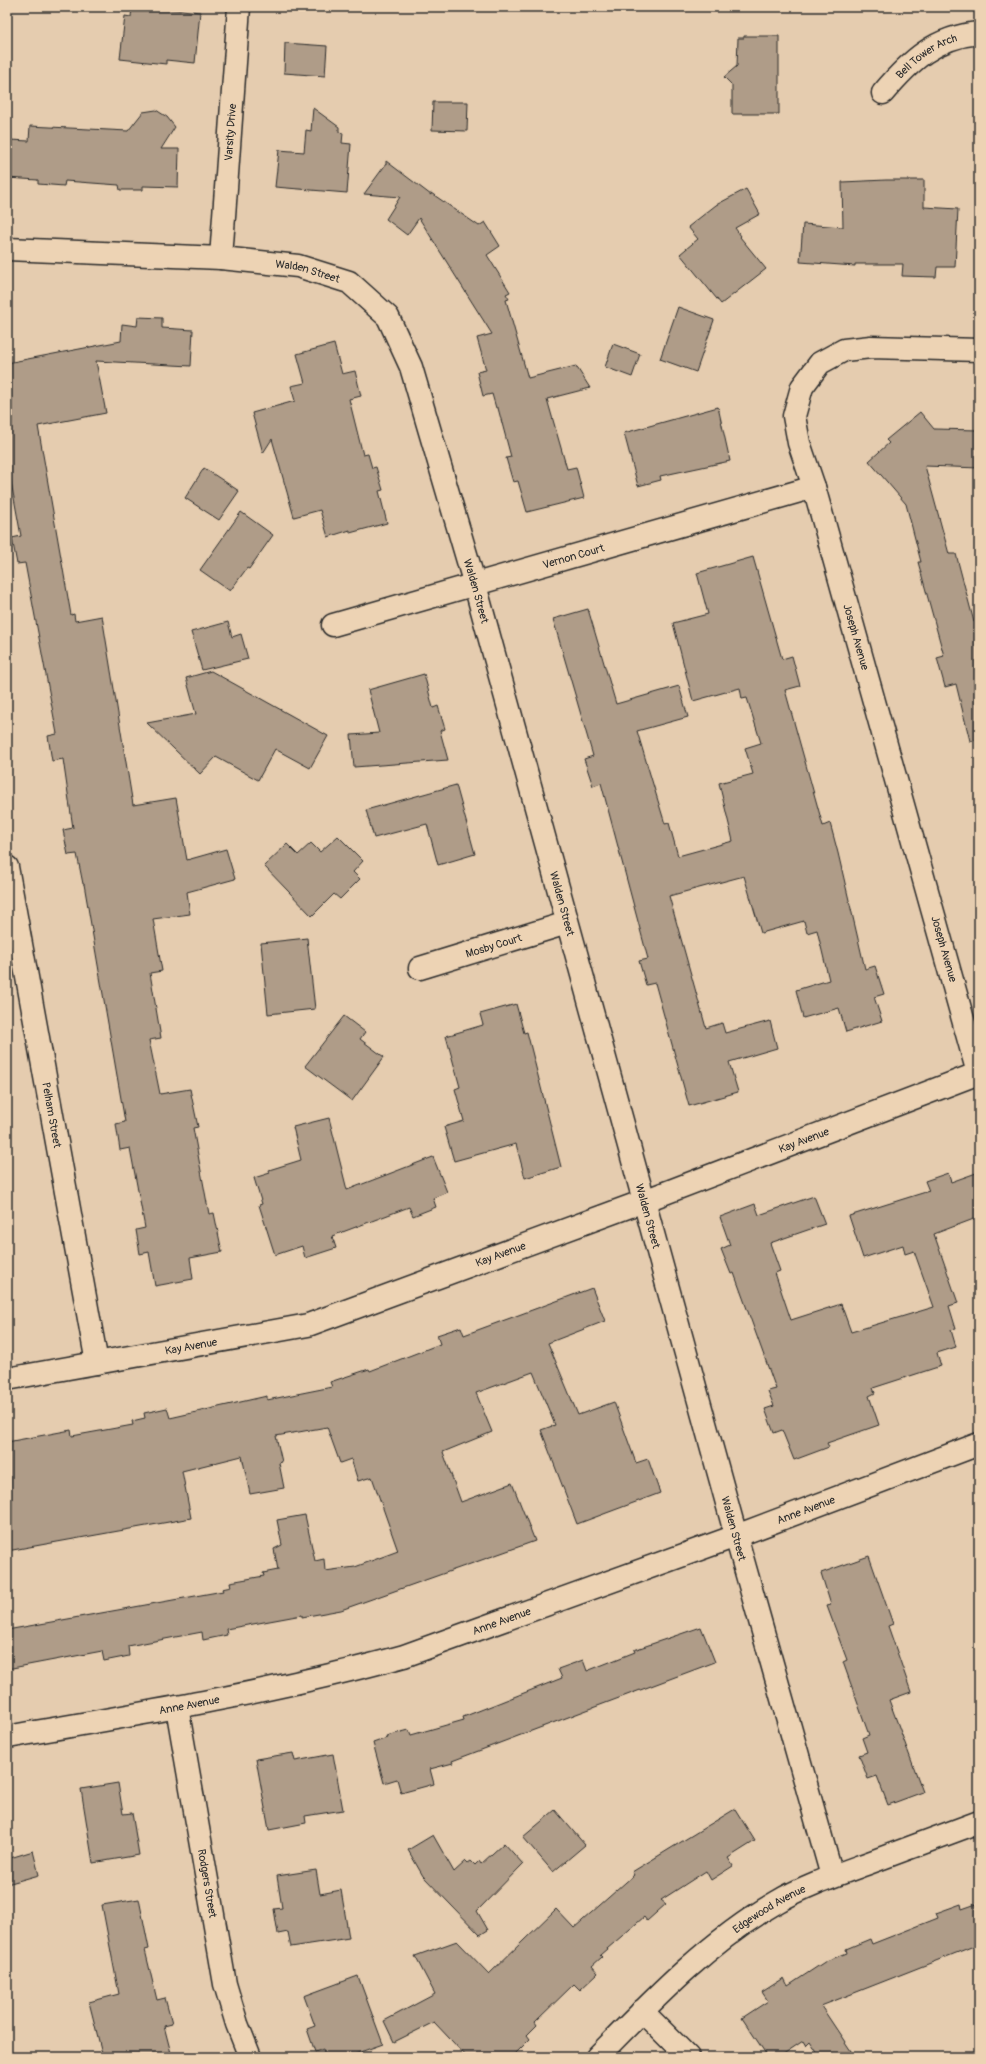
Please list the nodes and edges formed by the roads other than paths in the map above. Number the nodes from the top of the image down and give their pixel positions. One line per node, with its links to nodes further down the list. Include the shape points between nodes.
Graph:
1 (239, 7): 5 (street, Varsity Drive)
2 (979, 34): 3 (street, Bell Tower Arch, via 970,34 936,45 906,66)
3 (882, 93)
4 (7, 249): 5 (street, Walden Street)
5 (221, 258): 8 (street, Walden Street, via 298,266 349,282 388,317 411,368)
6 (979, 350): 7 (street, Joseph Avenue, via 871,347 844,350 820,363 802,386 794,416 799,443)
7 (814, 487): 8 (street, Vernon Court); 13 (street, Joseph Avenue)
8 (475, 585): 9 (street, Vernon Court); 11 (street, Walden Street)
9 (333, 625)
10 (7, 866): 15 (street, Pelham Street)
11 (567, 923): 12 (street, Mosby Court); 14 (street, Walden Street)
12 (420, 968)
13 (979, 1073): 14 (street, Kay Avenue)
14 (644, 1201): 15 (street, Kay Avenue, via 308,1325); 18 (street, Walden Street)
15 (97, 1363): 16 (street, Kay Avenue)
16 (7, 1379)
17 (979, 1444): 18 (street, Anne Avenue)
18 (736, 1536): 19 (street, Anne Avenue, via 404,1656); 22 (street, Walden Street)
19 (178, 1707): 20 (street, Anne Avenue); 24 (street, Rodgers Street, via 226,1984 237,2024)
20 (7, 1737)
21 (979, 1822): 22 (street, Edgewood Avenue)
22 (832, 1876): 23 (street, Edgewood Avenue, via 779,1901 742,1923)
23 (642, 2011): 25 (street, Edgewood Avenue); 26 (street)
24 (250, 2057)
25 (597, 2057)
26 (688, 2057)

